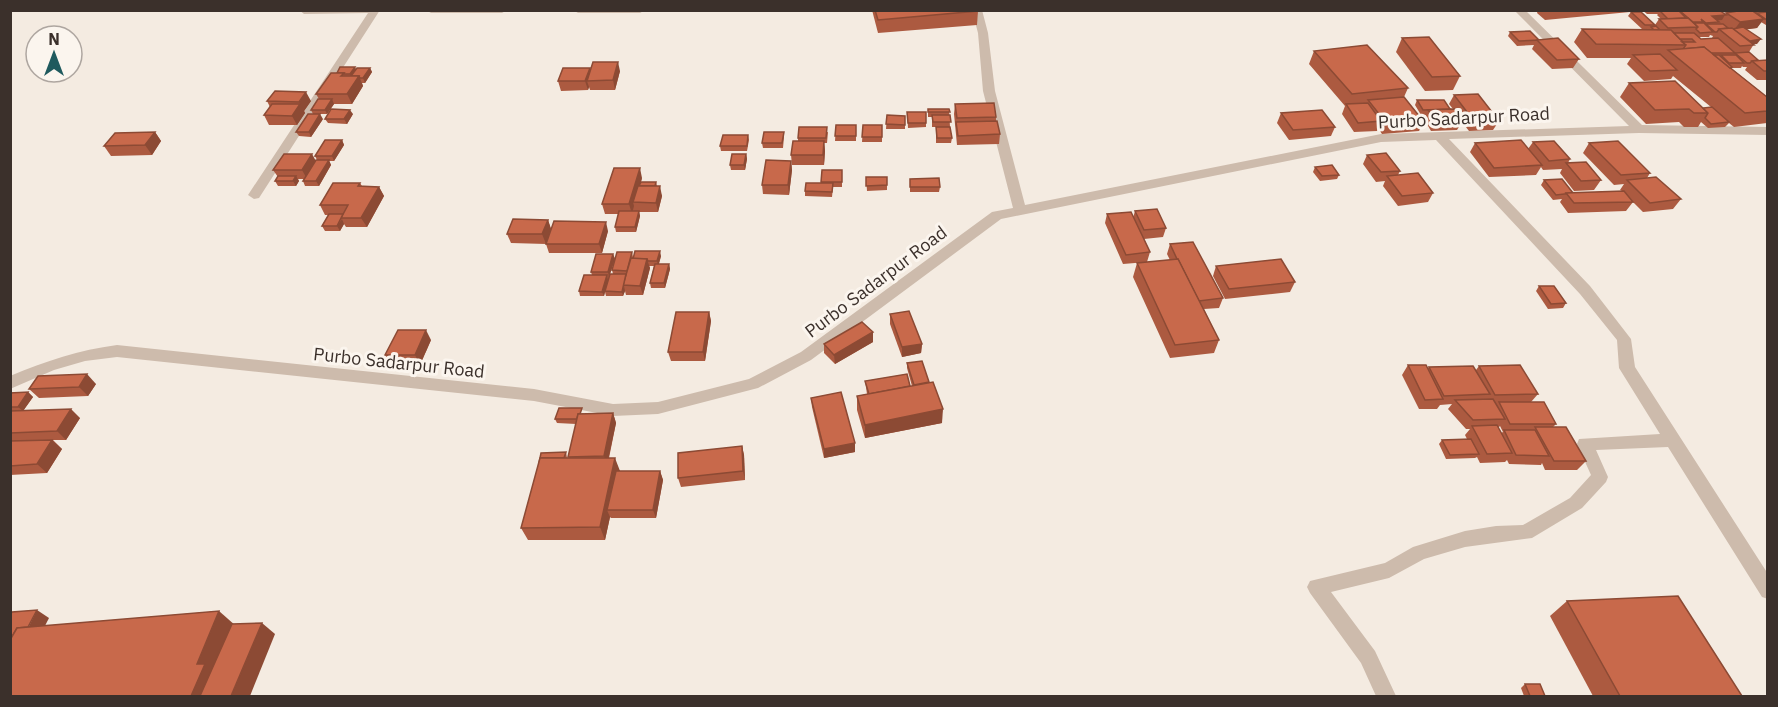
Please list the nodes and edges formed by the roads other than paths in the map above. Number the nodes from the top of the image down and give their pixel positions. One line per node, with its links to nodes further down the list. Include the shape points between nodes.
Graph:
1 (373, 10): 8 (street); 12 (street)
2 (431, 10): 3 (street)
3 (502, 10)
4 (578, 10): 5 (street)
5 (640, 10)
6 (977, 10): 13 (street, via 989,91)
7 (1519, 10): 9 (street)
8 (304, 11)
9 (1639, 129): 10 (street, Purbo Sadarpur Road); 11 (street, Purbo Sadarpur Road)
10 (1767, 131)
11 (1439, 136): 13 (street, Purbo Sadarpur Road, via 1381,138); 15 (street, via 1585,290 1624,339 1627,368)
12 (254, 195)
13 (1020, 210): 14 (street, Purbo Sadarpur Road, via 997,215 806,356 753,384 658,408 613,410 534,395 117,351 85,355)
14 (10, 383)
15 (1672, 440): 16 (street); 17 (street, via 1585,444 1600,477 1576,503 1526,533 1465,539 1419,552 1389,570 1316,587 1368,657)
16 (1767, 591)
17 (1386, 696)

